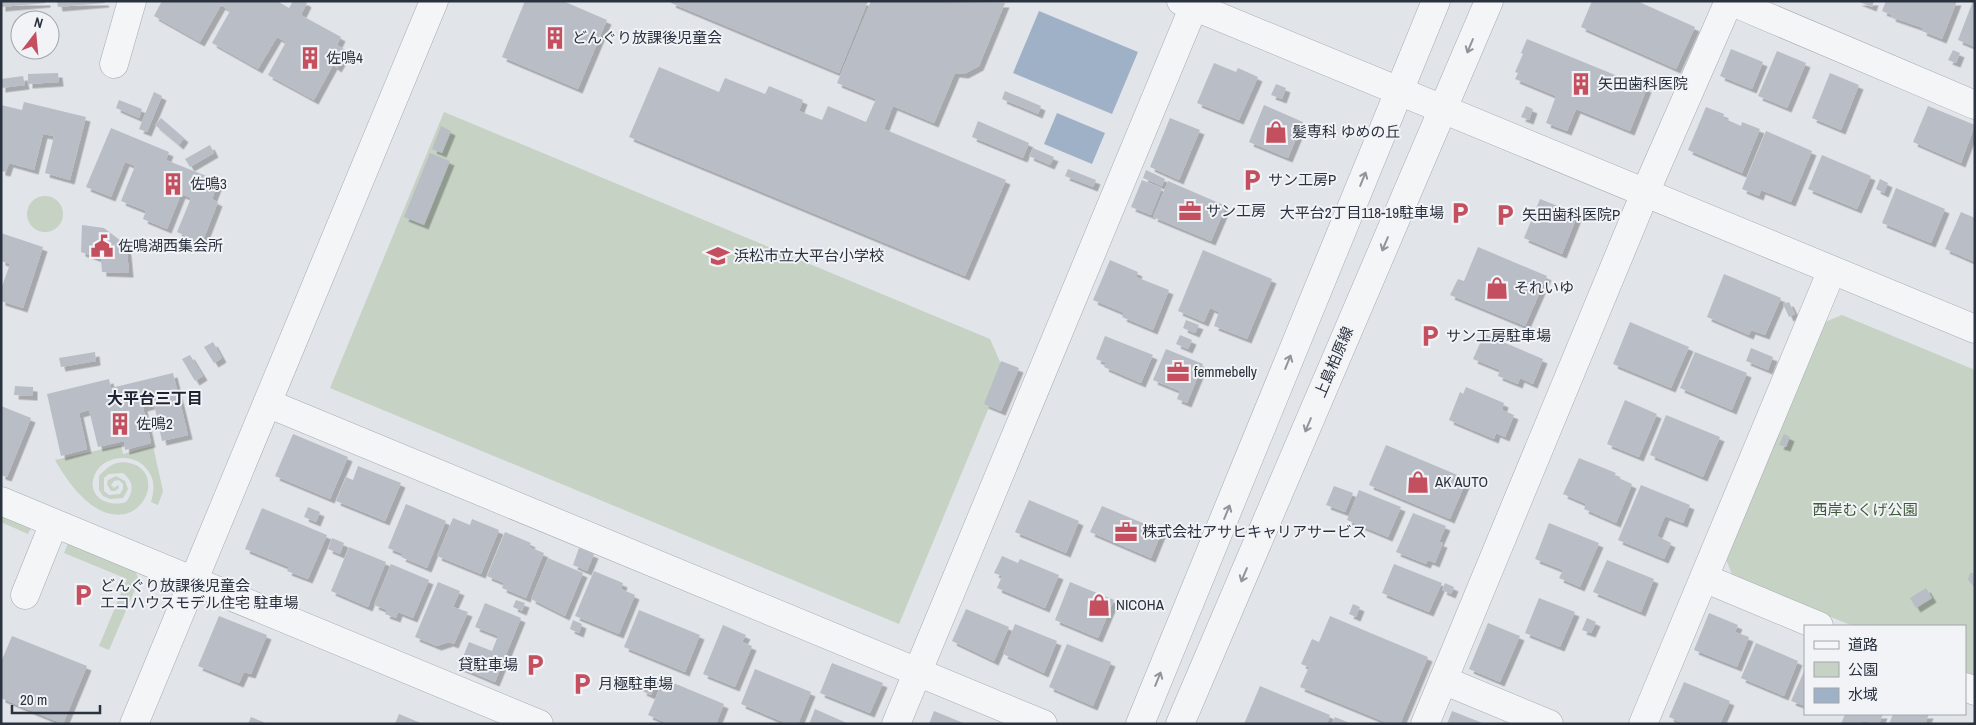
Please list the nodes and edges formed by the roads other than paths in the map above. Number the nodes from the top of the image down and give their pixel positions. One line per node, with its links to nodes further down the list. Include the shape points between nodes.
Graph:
1 (132, 1): 7 (street)
2 (434, 1): 14 (street)
3 (1436, 1): 8 (street)
4 (1489, 1): 10 (street, 上島柏原線, one-way to 10)
5 (1729, 1): 9 (street); 11 (street)
6 (1190, 3): 8 (street); 21 (street)
7 (114, 64)
8 (1399, 91): 10 (street); 27 (street, one-way to 8)
9 (1975, 105)
10 (1442, 109): 11 (street); 28 (street, 上島柏原線, one-way to 28)
11 (1645, 193): 12 (street); 22 (street)
12 (1832, 270): 13 (street); 17 (street)
13 (1975, 330)
14 (267, 402): 18 (street); 21 (street)
15 (1, 501): 16 (street)
16 (54, 523): 18 (street); 19 (street)
17 (1704, 578): 20 (street); 31 (street)
18 (193, 581): 23 (street); 24 (street)
19 (25, 594)
20 (1817, 625)
21 (918, 672): 25 (street); 26 (street)
22 (1443, 680): 29 (street); 30 (street)
23 (134, 724)
24 (539, 724)
25 (896, 724)
26 (1043, 724)
27 (1140, 724)
28 (1180, 724)
29 (1425, 724)
30 (1549, 724)
31 (1643, 724)

